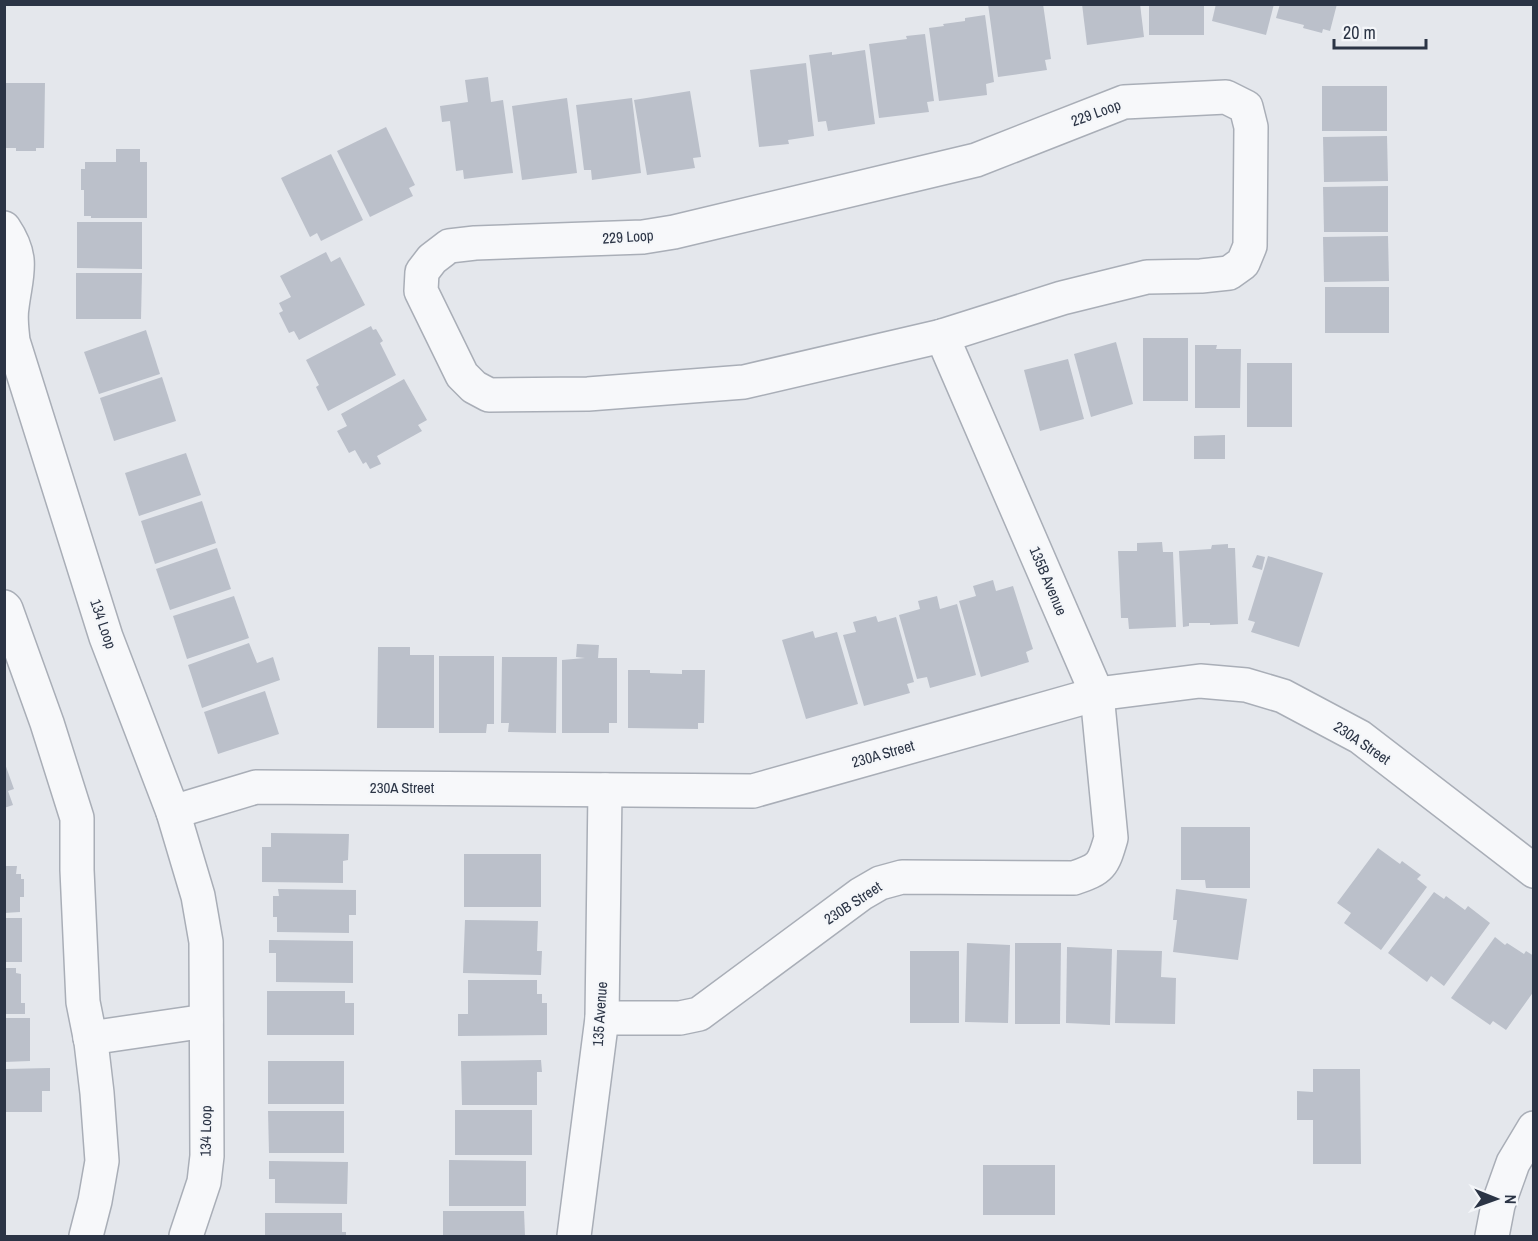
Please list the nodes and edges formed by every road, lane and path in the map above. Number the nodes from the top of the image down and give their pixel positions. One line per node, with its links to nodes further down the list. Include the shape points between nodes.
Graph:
1 (4, 228): 6 (street, 134 Loop, via 17,256 18,275 11,310 13,341 106,637)
2 (942, 336): 2 (street, 229 Loop, via 744,382 588,394 489,395 462,375 421,291 422,272 448,246 654,236 976,160 1124,102 1227,97 1246,107 1251,127 1250,246 1243,263 1229,273 1147,277 1062,298); 4 (street, 135B Avenue)
3 (4, 607): 11 (street, via 77,818 83,1002)
4 (1097, 694): 5 (street, 230A Street, via 753,791); 7 (street, 135B Avenue); 8 (street, 230A Street, via 1200,681 1246,685 1283,696 1360,737)
5 (605, 790): 6 (street, 230A Street, via 256,787); 9 (street, 135 Avenue)
6 (173, 812): 10 (street, 134 Loop, via 198,896 206,942)
7 (1111, 838): 9 (street, 230B Street, via 1105,859 1093,872 1074,878 902,877 880,883 699,1014 680,1018)
8 (1533, 871)
9 (602, 1018): 15 (street, 135 Avenue)
10 (206, 1022): 11 (street); 14 (street, 134 Loop, via 207,1156 204,1182)
11 (90, 1038): 13 (street, via 102,1161)
12 (1533, 1128): 16 (street, via 1513,1163)
13 (86, 1236)
14 (186, 1236)
15 (574, 1236)
16 (1492, 1236)

